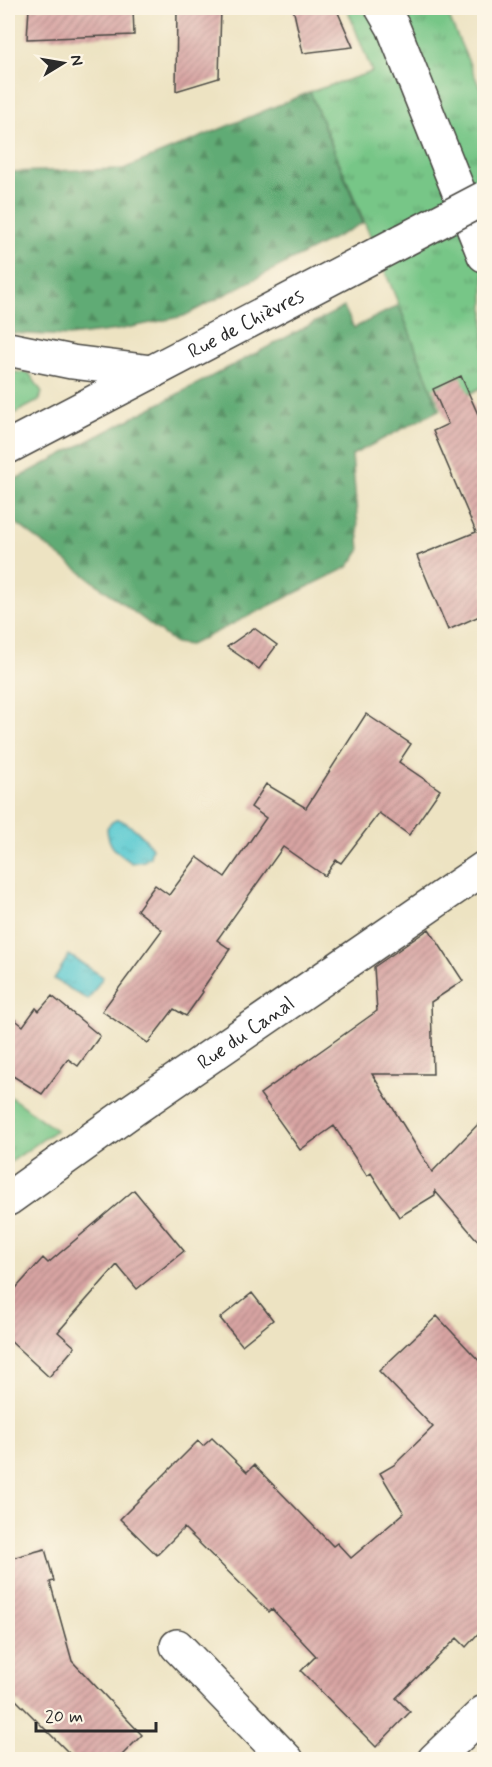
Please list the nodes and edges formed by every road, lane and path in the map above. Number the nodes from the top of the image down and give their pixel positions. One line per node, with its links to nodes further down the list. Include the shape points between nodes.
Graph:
1 (382, 8): 3 (street)
2 (484, 198): 5 (street, Rue de Chièvres, bridge)
3 (484, 255)
4 (8, 350): 5 (street)
5 (152, 372): 6 (street, Rue de Chièvres)
6 (8, 447)
7 (484, 868): 8 (street, Rue du Canal)
8 (8, 1199)
9 (177, 1646): 11 (street)
10 (484, 1712): 12 (street)
11 (287, 1760)
12 (434, 1760)

